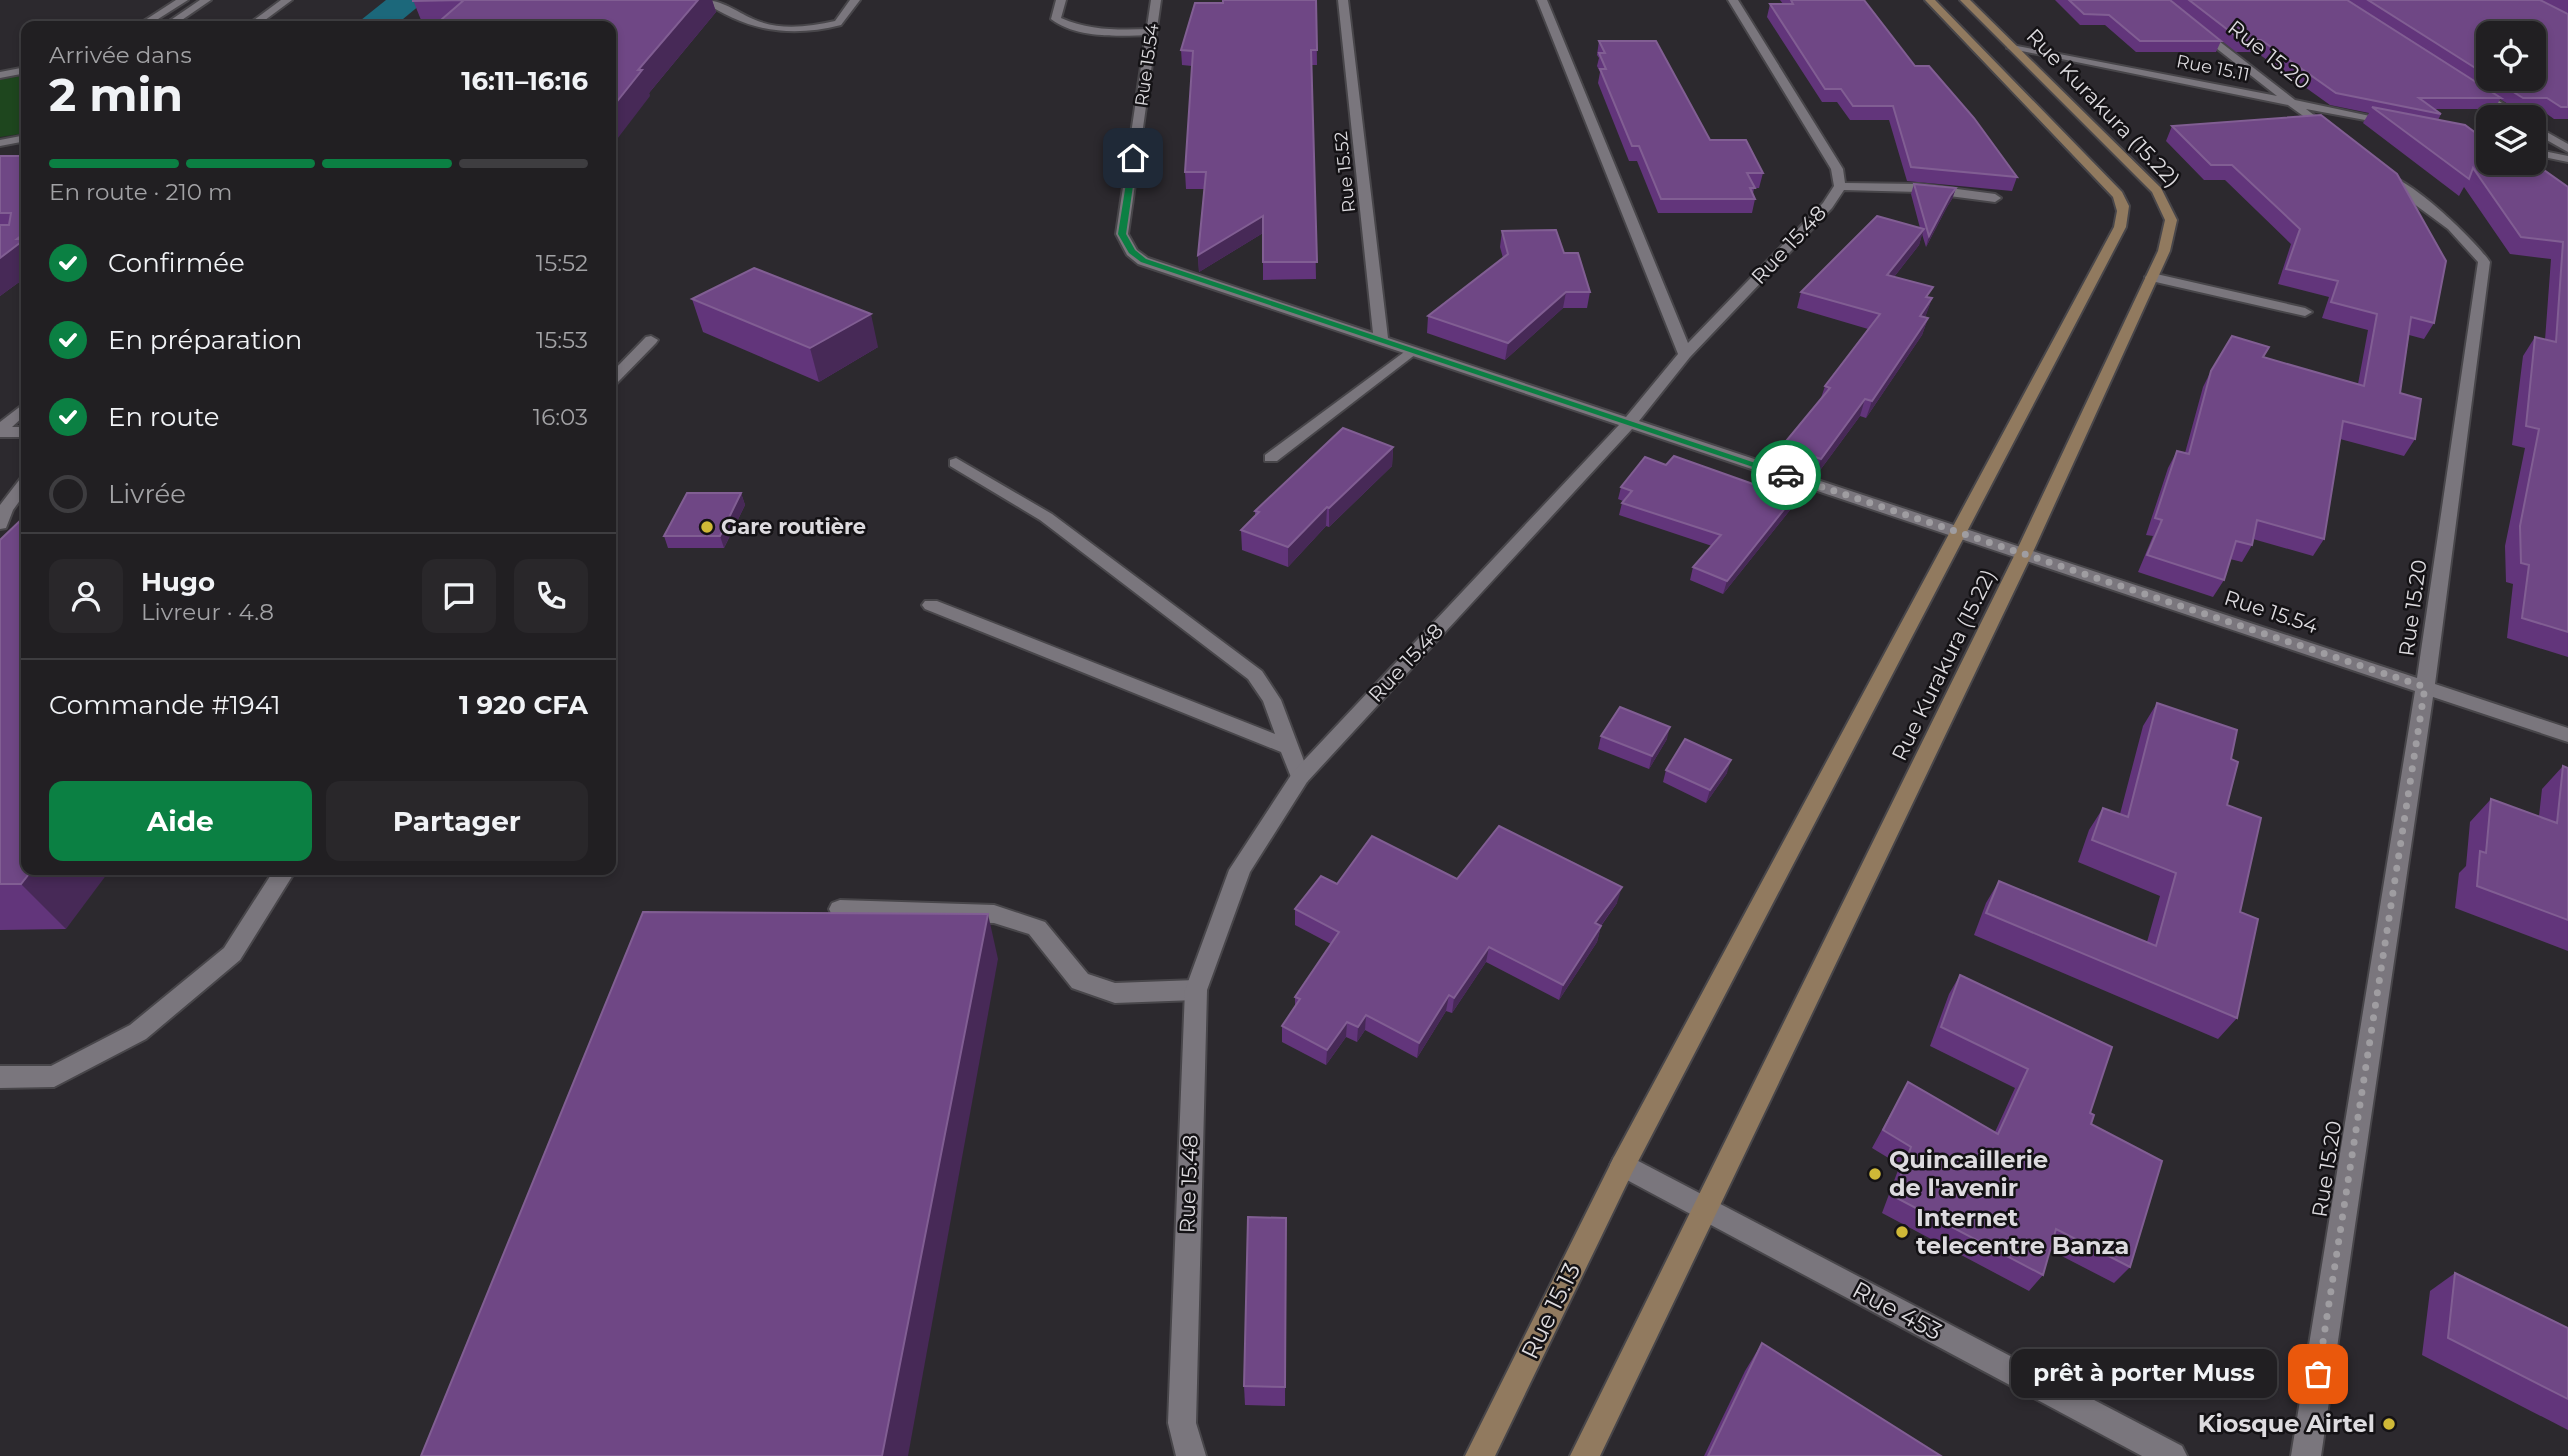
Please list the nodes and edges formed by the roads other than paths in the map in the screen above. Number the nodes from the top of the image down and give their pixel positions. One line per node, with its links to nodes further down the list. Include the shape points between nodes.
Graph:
1 (183, 0): 14 (street)
2 (206, 0): 15 (street)
3 (287, 0): 16 (street)
4 (707, 0): 5 (street, via 752,23 794,30 838,23)
5 (855, 0)
6 (1061, 0): 17 (street, via 1056,19 1068,25)
7 (1156, 0): 17 (street, Rue 15.54)
8 (1343, 0): 39 (street, Rue 15.52)
9 (1542, 0): 41 (street)
10 (1734, 0): 33 (street, Rue 15.48, via 1837,169)
11 (1930, 0): 51 (main road, via 2075,148 2124,205 2116,239)
12 (1965, 0): 18 (main road, Rue Kurakura (15.22))
13 (2160, 0): 22 (street, Rue 15.20)
14 (149, 21)
15 (174, 21)
16 (258, 21)
17 (1151, 32): 35 (street, Rue 15.54, via 1122,234)
18 (2012, 48): 22 (street, Rue 15.11); 36 (main road, Rue Kurakura (15.22), via 2167,206 2171,220)
19 (21, 71): 20 (street)
20 (0, 75)
21 (2472, 88): 23 (street)
22 (2290, 101): 24 (street, Rue 15.11); 28 (street, Rue 15.20)
23 (2499, 105)
24 (2409, 126)
25 (2546, 135): 29 (street)
26 (21, 139): 27 (street)
27 (1, 143)
28 (2344, 143)
29 (2568, 149)
30 (2546, 154): 31 (street)
31 (2568, 159)
32 (2376, 169): 54 (street, Rue 15.20, via 2460,235 2484,262)
33 (1840, 186): 34 (street, via 1919,188); 41 (street, Rue 15.48, via 1828,205)
34 (1995, 198)
35 (1132, 251): 39 (street, via 1143,261)
36 (2152, 277): 37 (street); 52 (main road, Rue Kurakura (15.22))
37 (2305, 312)
38 (652, 340): 42 (street)
39 (1381, 340): 40 (street)
40 (1411, 351): 44 (street); 47 (street)
41 (1685, 354): 44 (street, Rue 15.48)
42 (616, 376)
43 (21, 412): 45 (street)
44 (1629, 423): 51 (street); 57 (street, Rue 15.48)
45 (0, 431): 46 (street)
46 (21, 432)
47 (1271, 458)
48 (956, 463): 56 (street, via 1046,517 1255,675 1272,700)
49 (21, 489): 50 (street)
50 (2, 514)
51 (1959, 533): 52 (street, Rue 15.54); 62 (main road)
52 (2024, 555): 54 (street, Rue 15.54); 63 (main road, Rue Kurakura (15.22))
53 (931, 605): 56 (street)
54 (2425, 687): 55 (street, Rue 15.54); 68 (street, Rue 15.20)
55 (2568, 735)
56 (1290, 748): 57 (street)
57 (1300, 777): 60 (street, Rue 15.48, via 1240,870)
58 (282, 875): 61 (street, via 232,954 138,1032 54,1076)
59 (840, 909): 60 (street, via 994,914 1037,928 1080,981 1115,993)
60 (1196, 990): 64 (street, Rue 15.48, via 1182,1423)
61 (0, 1077)
62 (1623, 1166): 63 (street, Rue 453); 65 (main road, Rue 15.13)
63 (1703, 1208): 66 (main road); 67 (street, Rue 453)
64 (1191, 1456)
65 (1480, 1456)
66 (1585, 1456)
67 (2172, 1456)
68 (2306, 1456)

